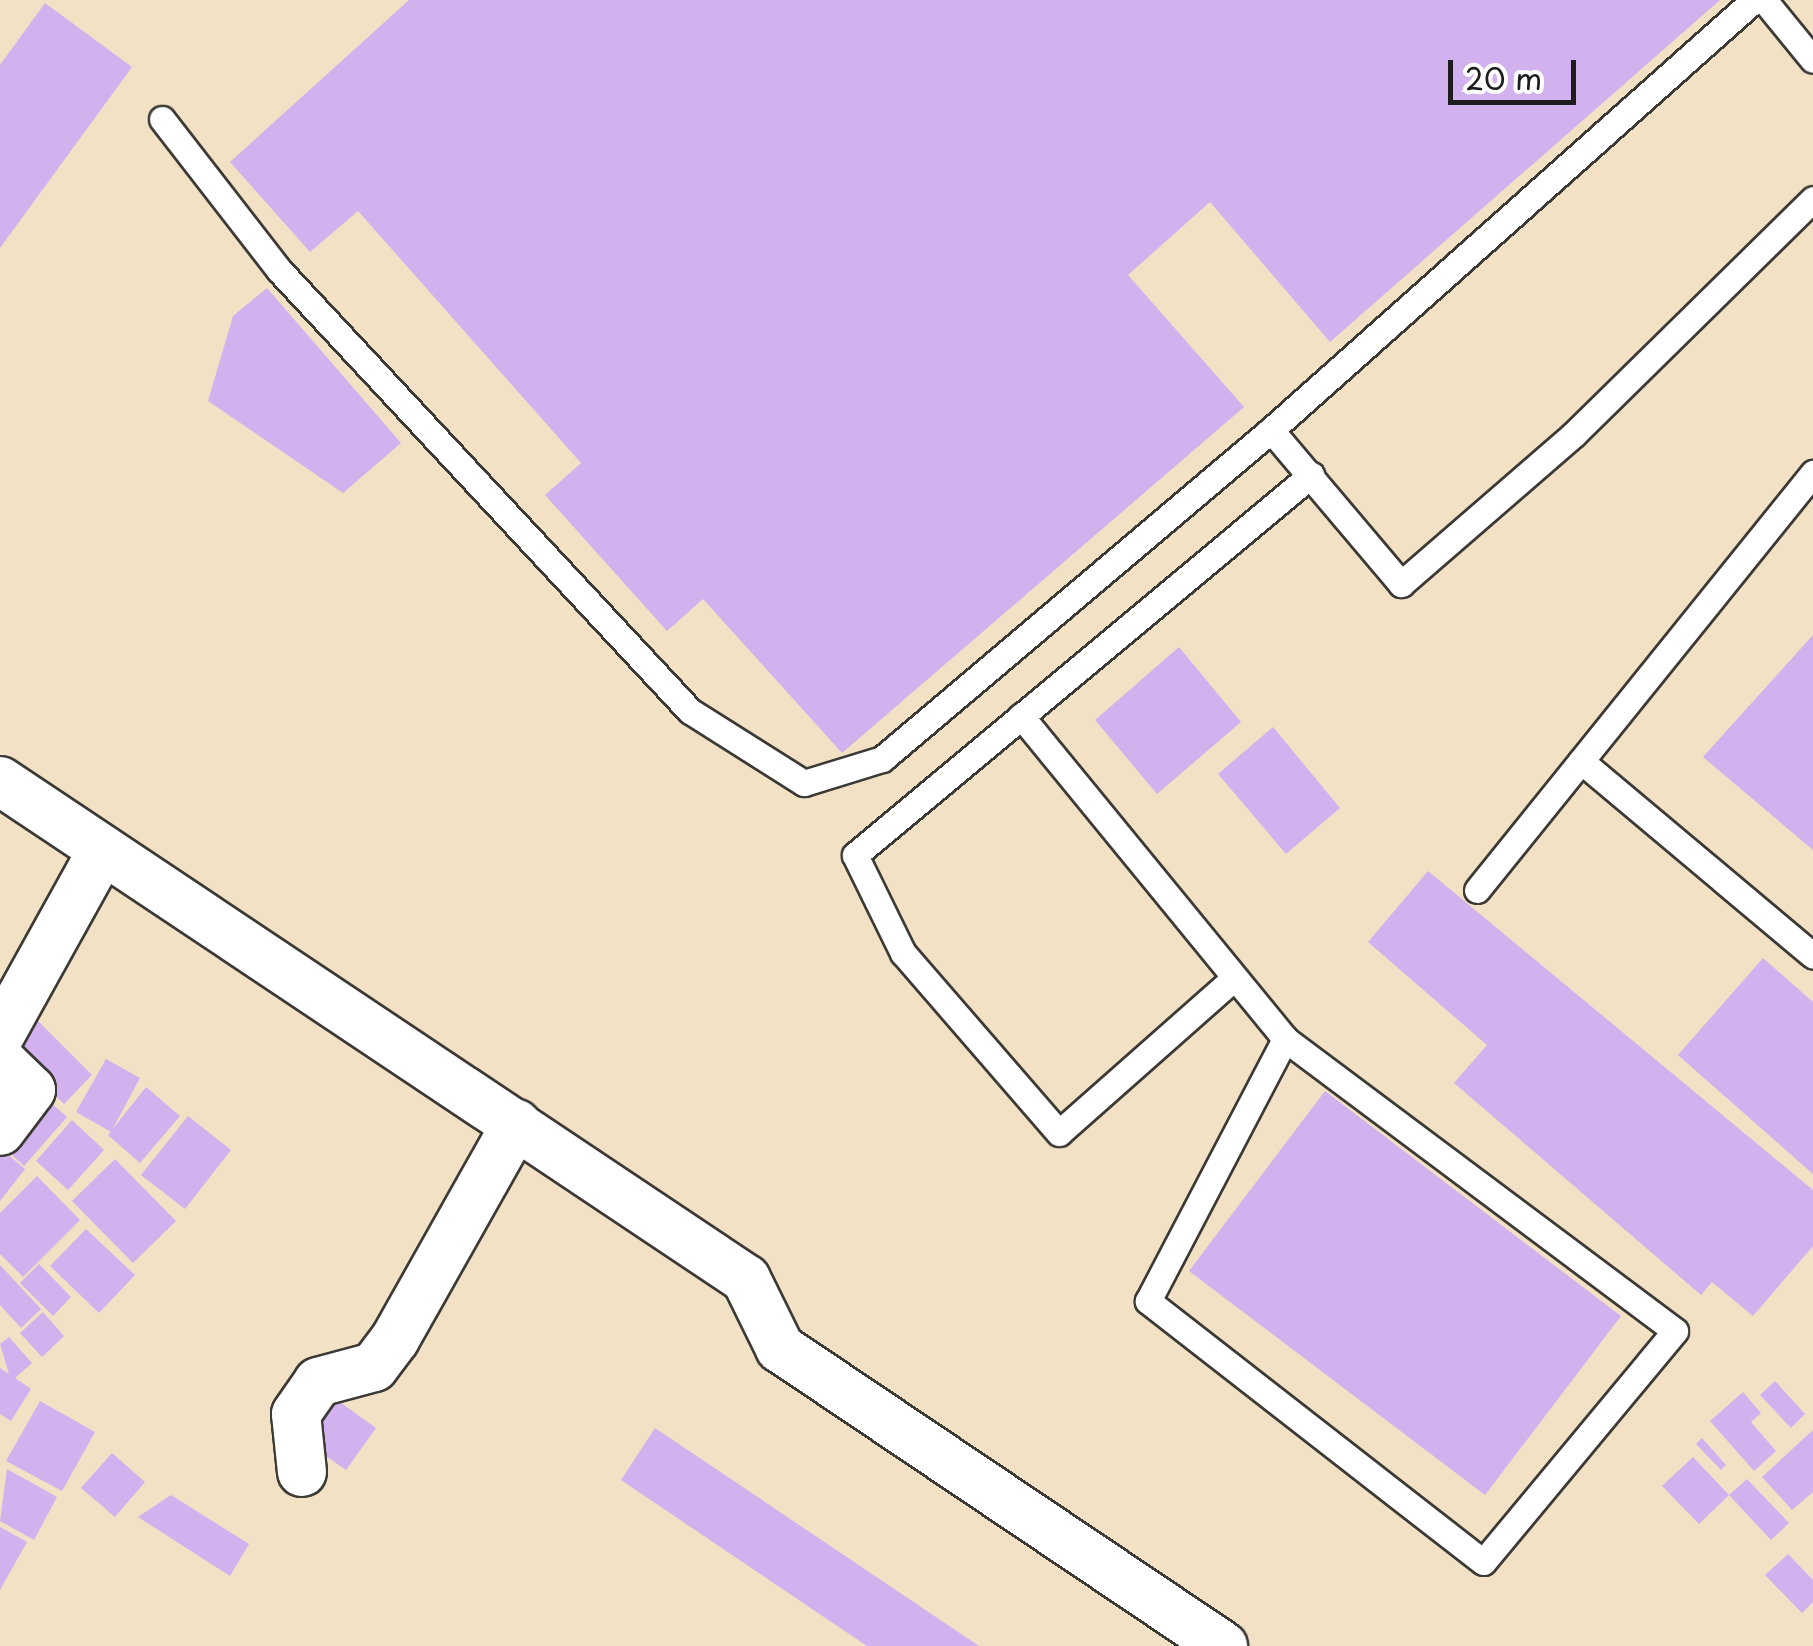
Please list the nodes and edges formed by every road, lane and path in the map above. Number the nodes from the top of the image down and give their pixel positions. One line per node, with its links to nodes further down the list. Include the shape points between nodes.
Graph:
1 (1754, 0): 6 (lane)
2 (1764, 0): 3 (lane)
3 (1813, 60)
4 (162, 119): 6 (lane, via 280,270 690,710 804,783 882,759)
5 (1813, 199): 8 (lane, via 1574,434 1402,584)
6 (1271, 430): 8 (lane)
7 (1813, 473): 10 (lane)
8 (1311, 475): 9 (lane)
9 (1021, 716): 15 (lane); 15 (lane, via 855,855 903,952 1059,1132)
10 (1581, 761): 13 (lane); 14 (lane)
11 (0, 781): 12 (street)
12 (102, 851): 16 (street); 19 (street)
13 (1476, 890)
14 (1813, 956)
15 (1233, 979): 17 (lane)
16 (0, 1035)
17 (1285, 1039): 17 (lane, via 1148,1301 1482,1562 1675,1331)
18 (0, 1060): 20 (street, via 31,1090)
19 (516, 1124): 21 (street, via 374,1367 318,1382 296,1414); 22 (street, via 746,1279 780,1348)
20 (0, 1131)
21 (302, 1472)
22 (1223, 1646)

